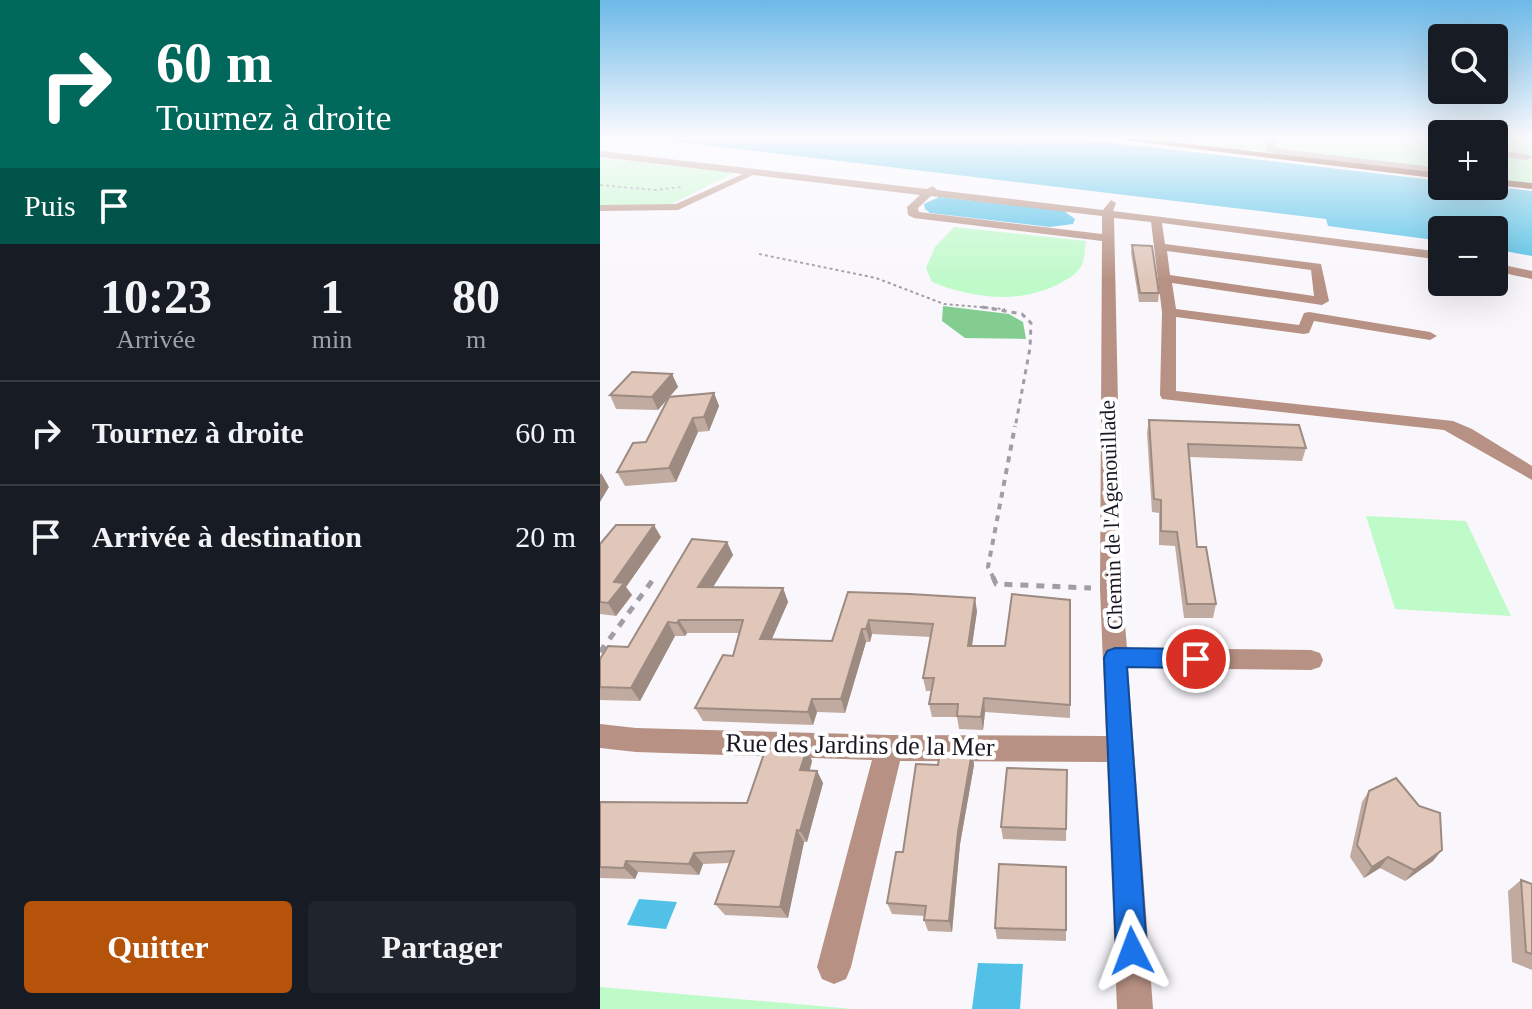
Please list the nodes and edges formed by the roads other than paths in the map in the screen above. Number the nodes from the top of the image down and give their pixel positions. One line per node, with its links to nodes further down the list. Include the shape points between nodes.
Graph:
1 (724, 186): 6 (street, via 666,209)
2 (867, 186): 5 (street)
3 (935, 186): 5 (street)
4 (965, 186): 7 (street)
5 (930, 193): 7 (street); 10 (street, via 912,207 914,215)
6 (600, 208)
7 (1110, 208): 8 (street); 9 (street); 10 (street, Chemin de l'Agenouillade)
8 (1156, 219): 11 (street); 12 (street)
9 (1322, 227)
10 (1108, 238): 19 (street, Chemin de l'Agenouillade)
11 (1160, 247): 15 (street); 15 (street, via 1317,267 1322,301)
12 (1428, 254)
13 (1508, 270): 14 (street)
14 (1532, 275)
15 (1164, 278): 16 (street)
16 (1169, 312): 17 (street, via 1304,330 1309,316); 18 (street, via 1168,395 1447,425)
17 (1430, 336)
18 (1532, 474)
19 (1115, 658): 20 (street); 23 (street, Chemin de l'Agenouillade)
20 (1311, 660)
21 (600, 736): 22 (street, Rue des Jardins de la Mer)
22 (889, 748): 23 (street, Rue des Jardins de la Mer); 24 (street)
23 (1121, 749): 25 (street, Chemin de l'Agenouillade)
24 (834, 967)
25 (1135, 1009)

